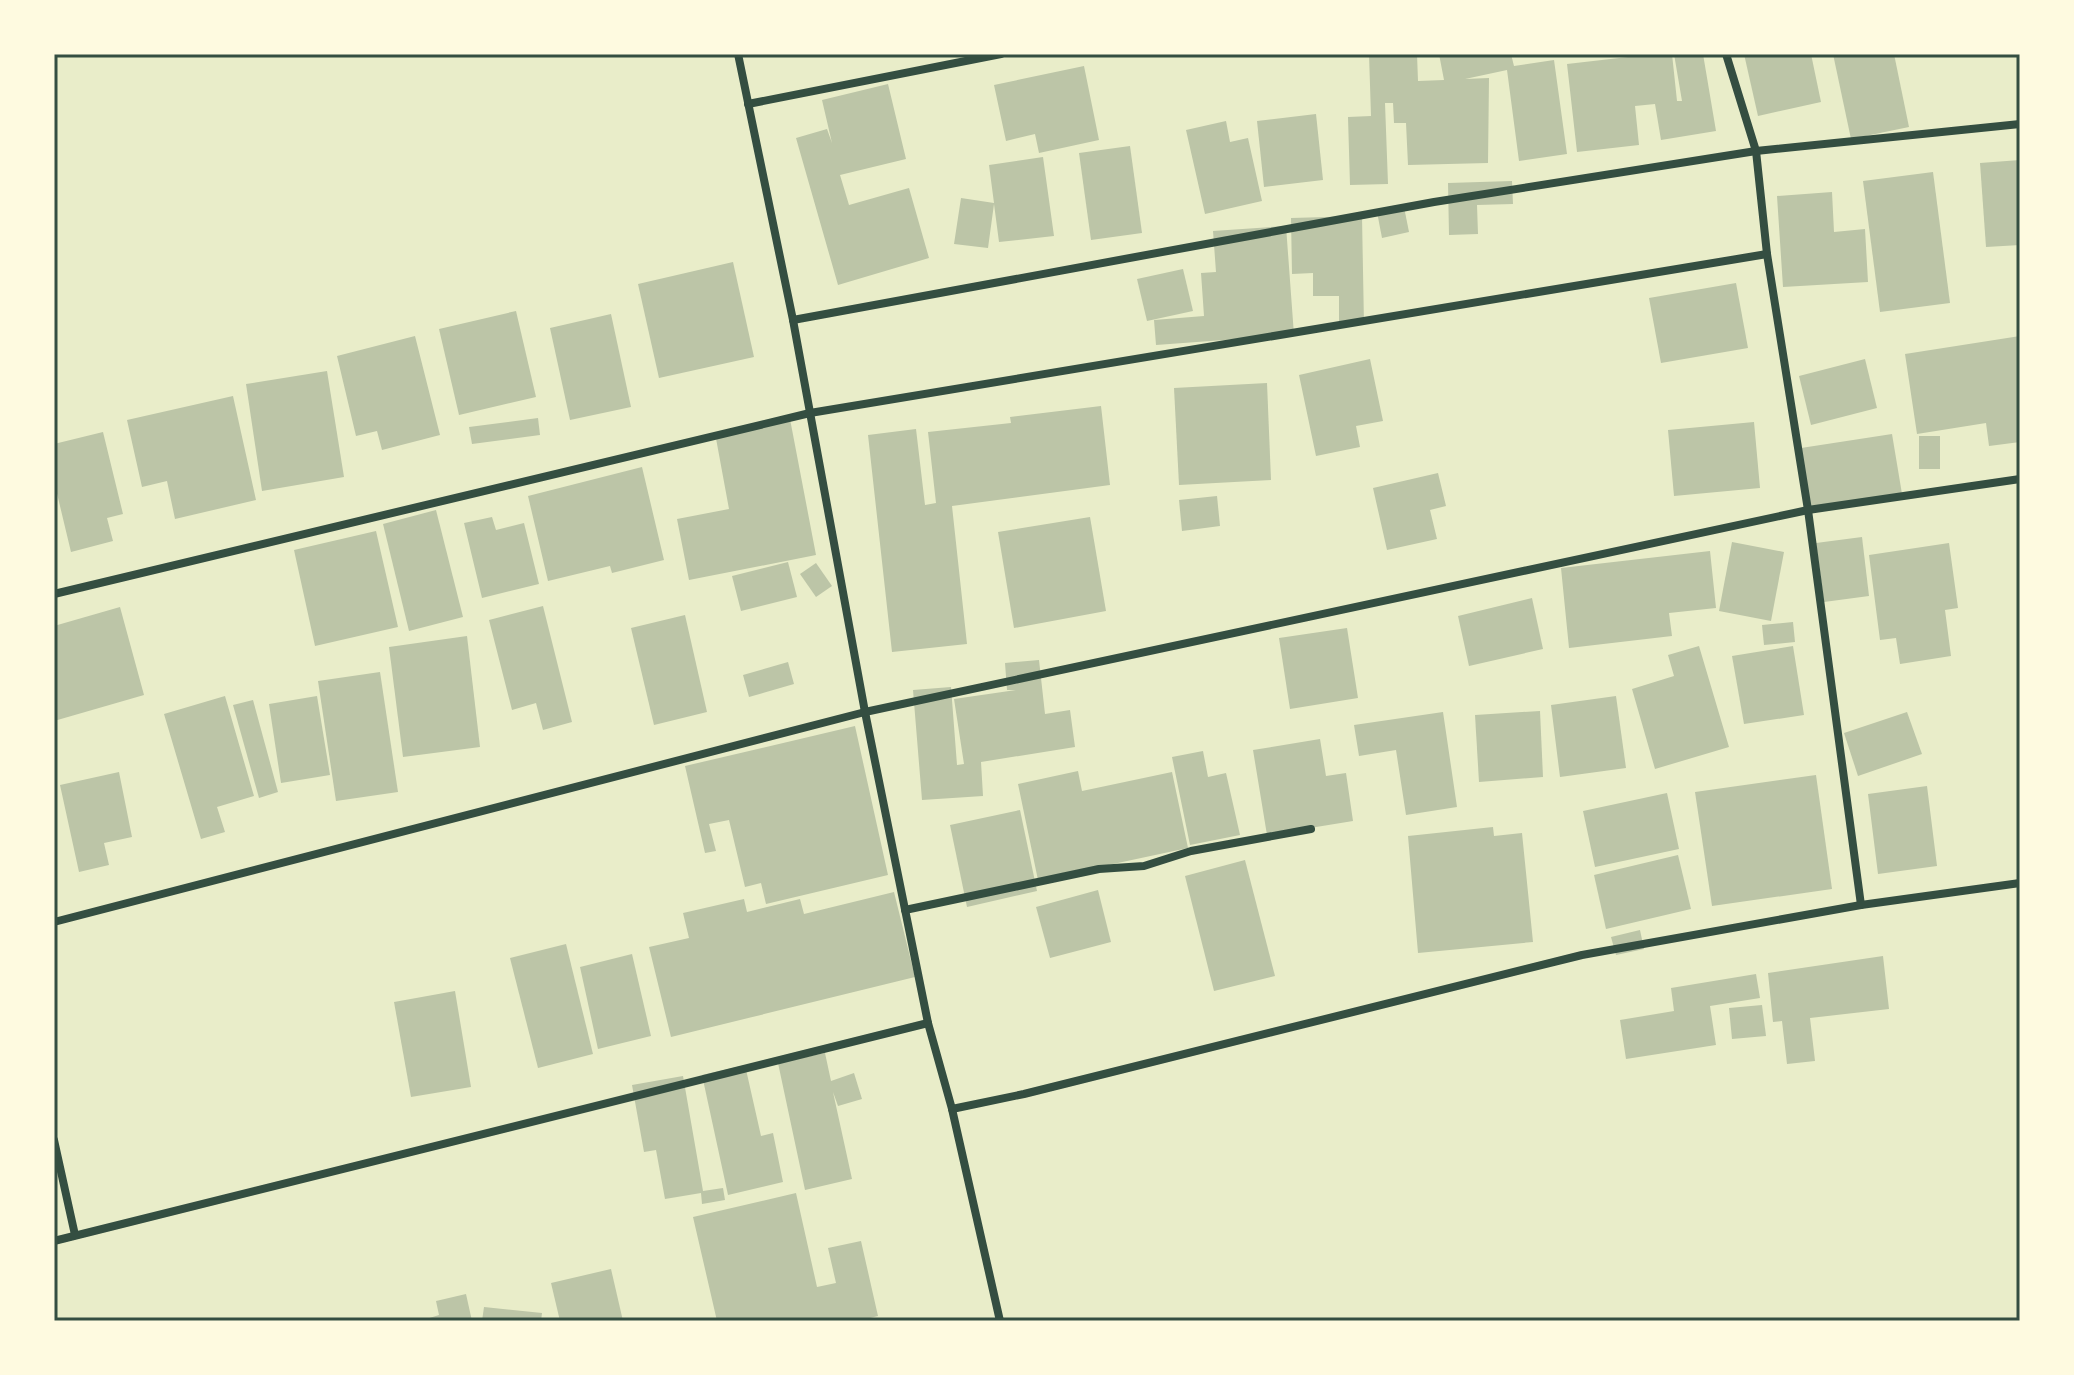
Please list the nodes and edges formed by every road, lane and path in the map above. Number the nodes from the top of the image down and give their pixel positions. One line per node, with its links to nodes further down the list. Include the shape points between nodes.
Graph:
1 (738, 54): 4 (street)
2 (1001, 54): 4 (street)
3 (1726, 54): 6 (street)
4 (748, 104): 8 (street)
5 (2020, 124): 6 (street)
6 (1756, 151): 7 (street); 8 (street, via 1434,202)
7 (1767, 254): 9 (street); 11 (street)
8 (793, 320): 9 (street)
9 (810, 413): 12 (street); 13 (street)
10 (2020, 479): 11 (street)
11 (1808, 510): 13 (street); 16 (street)
12 (54, 594)
13 (865, 712): 17 (street); 18 (street)
14 (1311, 829): 17 (street)
15 (2020, 883): 16 (street)
16 (1861, 905): 20 (street, via 1582,955)
17 (905, 910): 19 (street)
18 (54, 922)
19 (928, 1023): 20 (street); 22 (street)
20 (952, 1109): 24 (street)
21 (54, 1140): 22 (street)
22 (75, 1235): 23 (street)
23 (54, 1241)
24 (1000, 1320): 25 (street)
25 (989, 1321)

